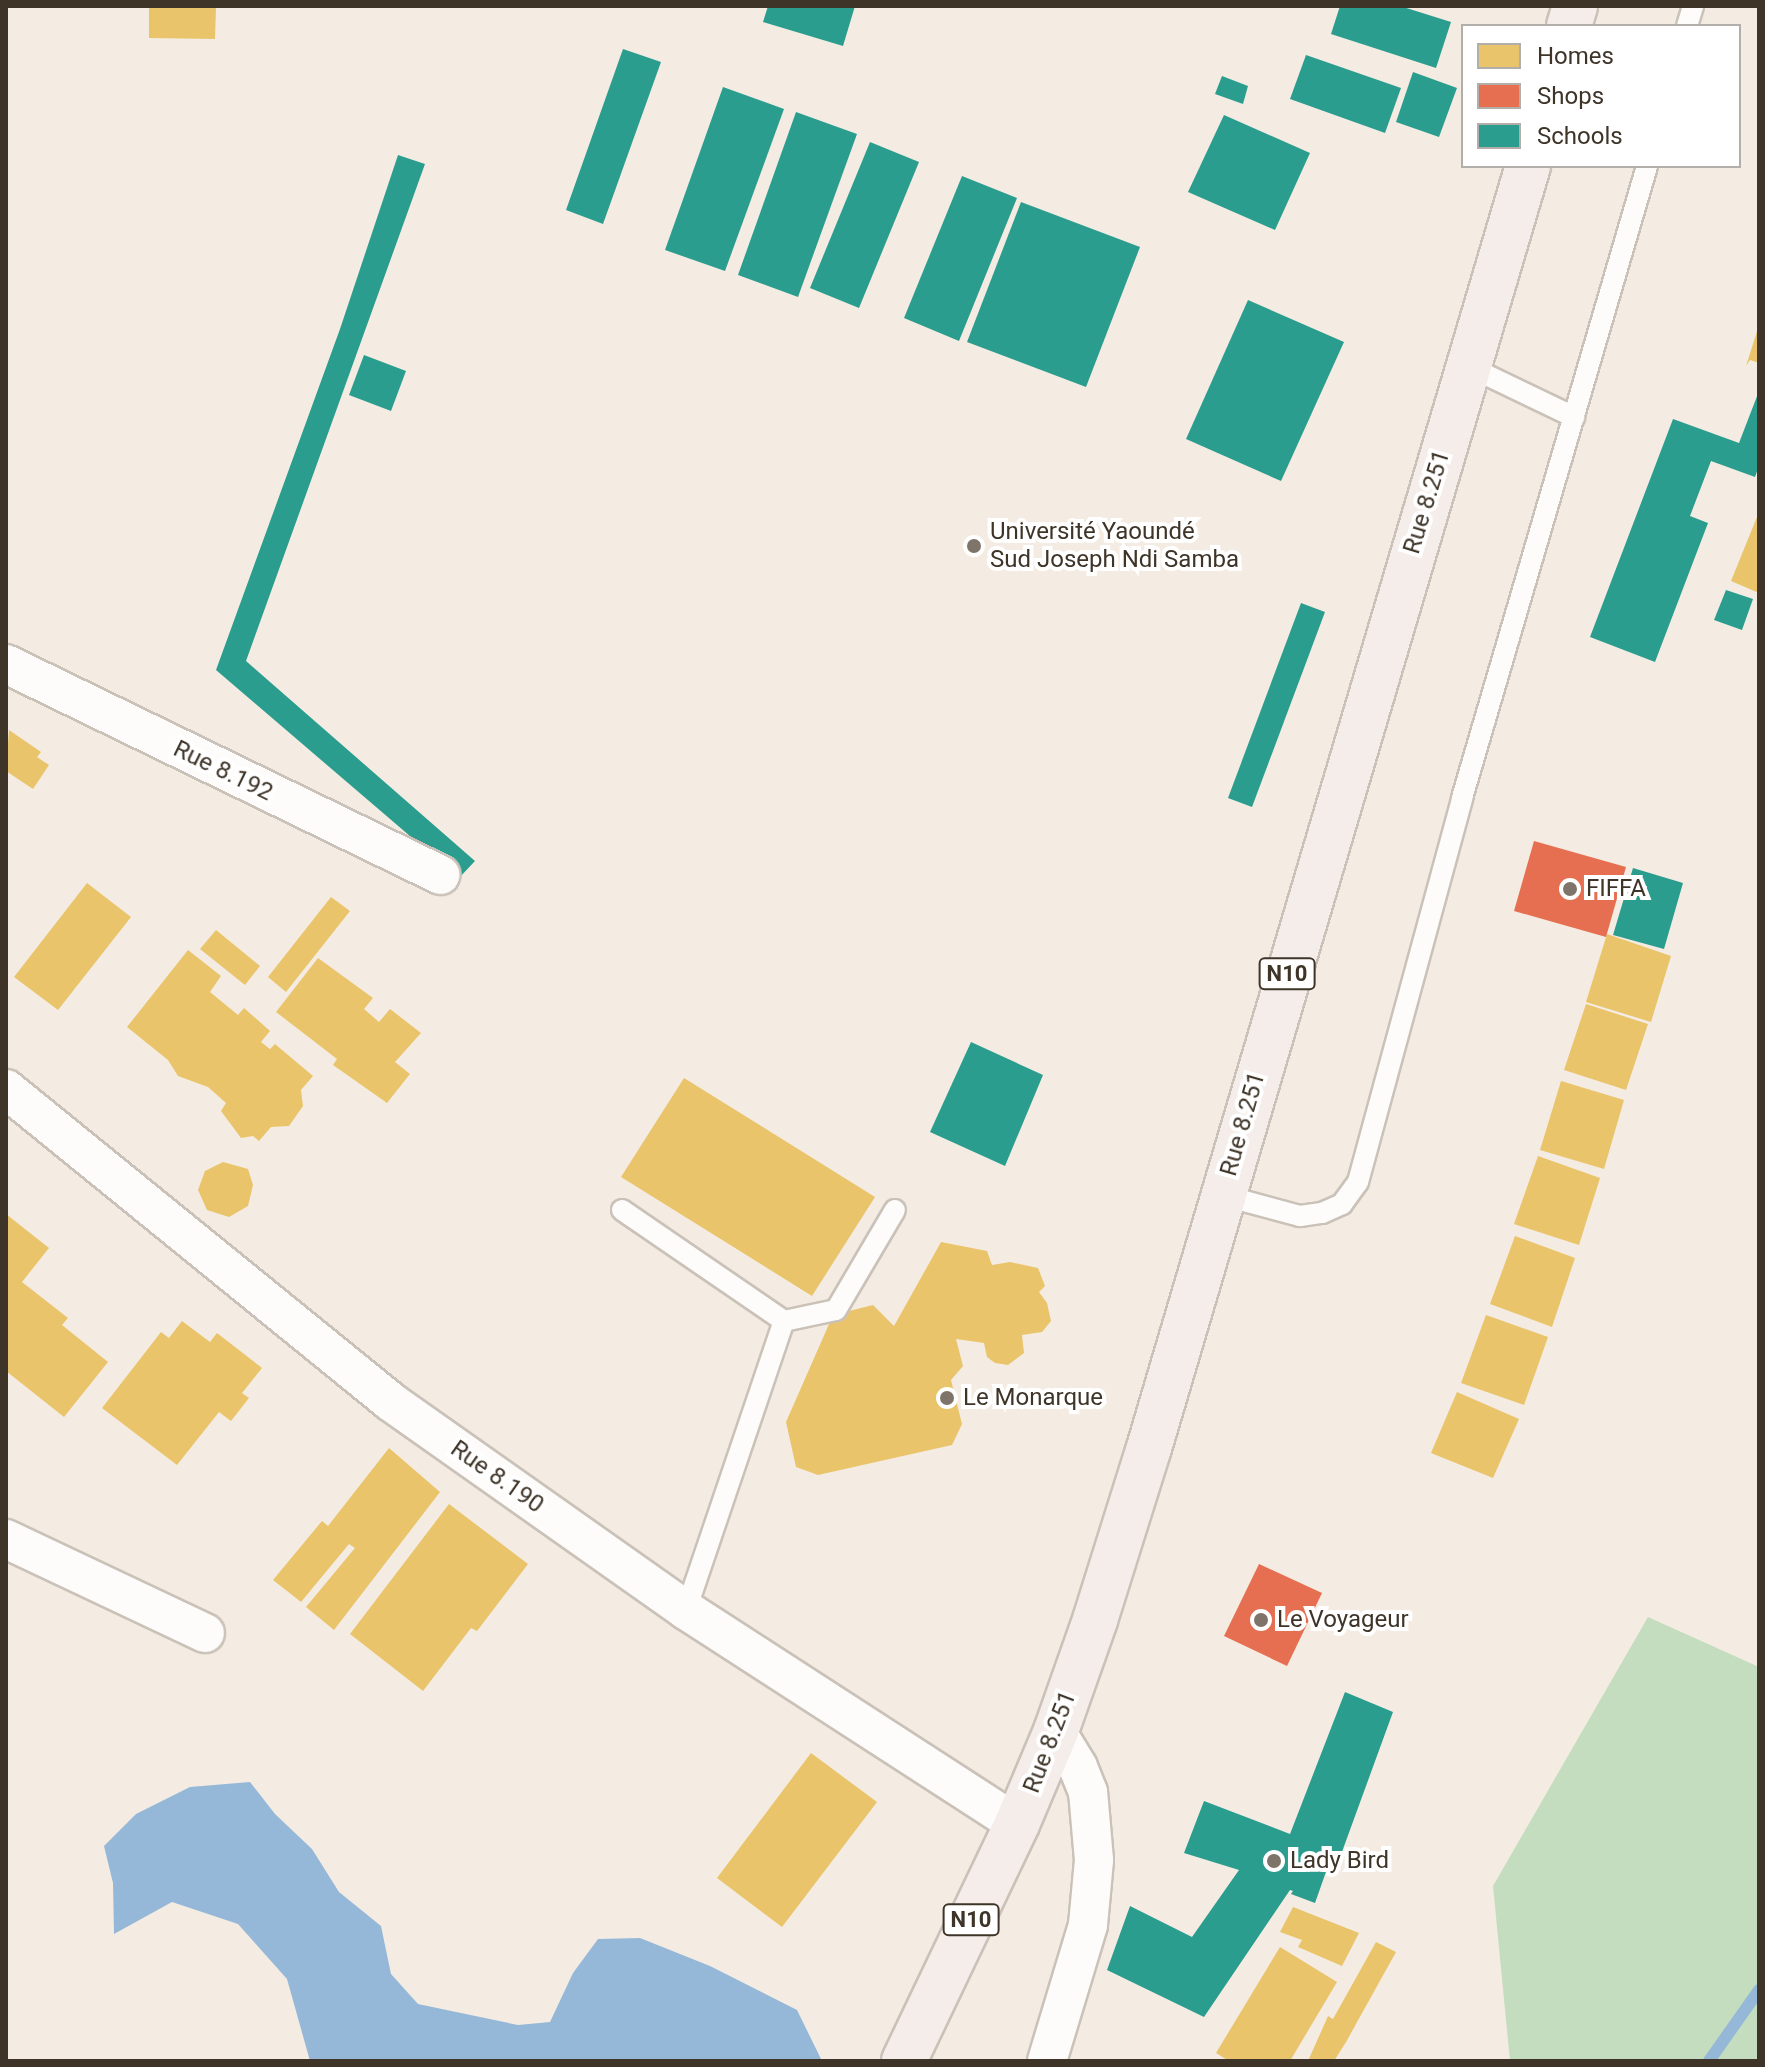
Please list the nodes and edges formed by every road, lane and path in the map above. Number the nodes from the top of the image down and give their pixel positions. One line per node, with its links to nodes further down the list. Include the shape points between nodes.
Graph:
1 (1527, 168): 3 (highway, Rue 8.251 / N10)
2 (1646, 168): 4 (lane)
3 (1468, 366): 4 (lane); 8 (highway, Rue 8.251 / N10)
4 (1574, 417): 8 (lane, via 1462,798 1358,1182 1342,1204 1300,1216)
5 (6, 664): 6 (street, Rue 8.192)
6 (441, 875)
7 (6, 1089): 13 (street, Rue 8.190, via 391,1402)
8 (1222, 1195): 15 (highway, Rue 8.251 / N10, via 1149,1448)
9 (622, 1210): 11 (lane)
10 (895, 1210): 11 (lane, via 836,1310)
11 (784, 1321): 13 (lane)
12 (6, 1539): 14 (street)
13 (686, 1610): 16 (street, Rue 8.190)
14 (205, 1633)
15 (1056, 1731): 16 (highway, Rue 8.251 / N10); 18 (street, via 1088,1792 1094,1860 1088,1925)
16 (1017, 1824): 17 (highway, Rue 8.251 / N10)
17 (904, 2061)
18 (1047, 2061)

